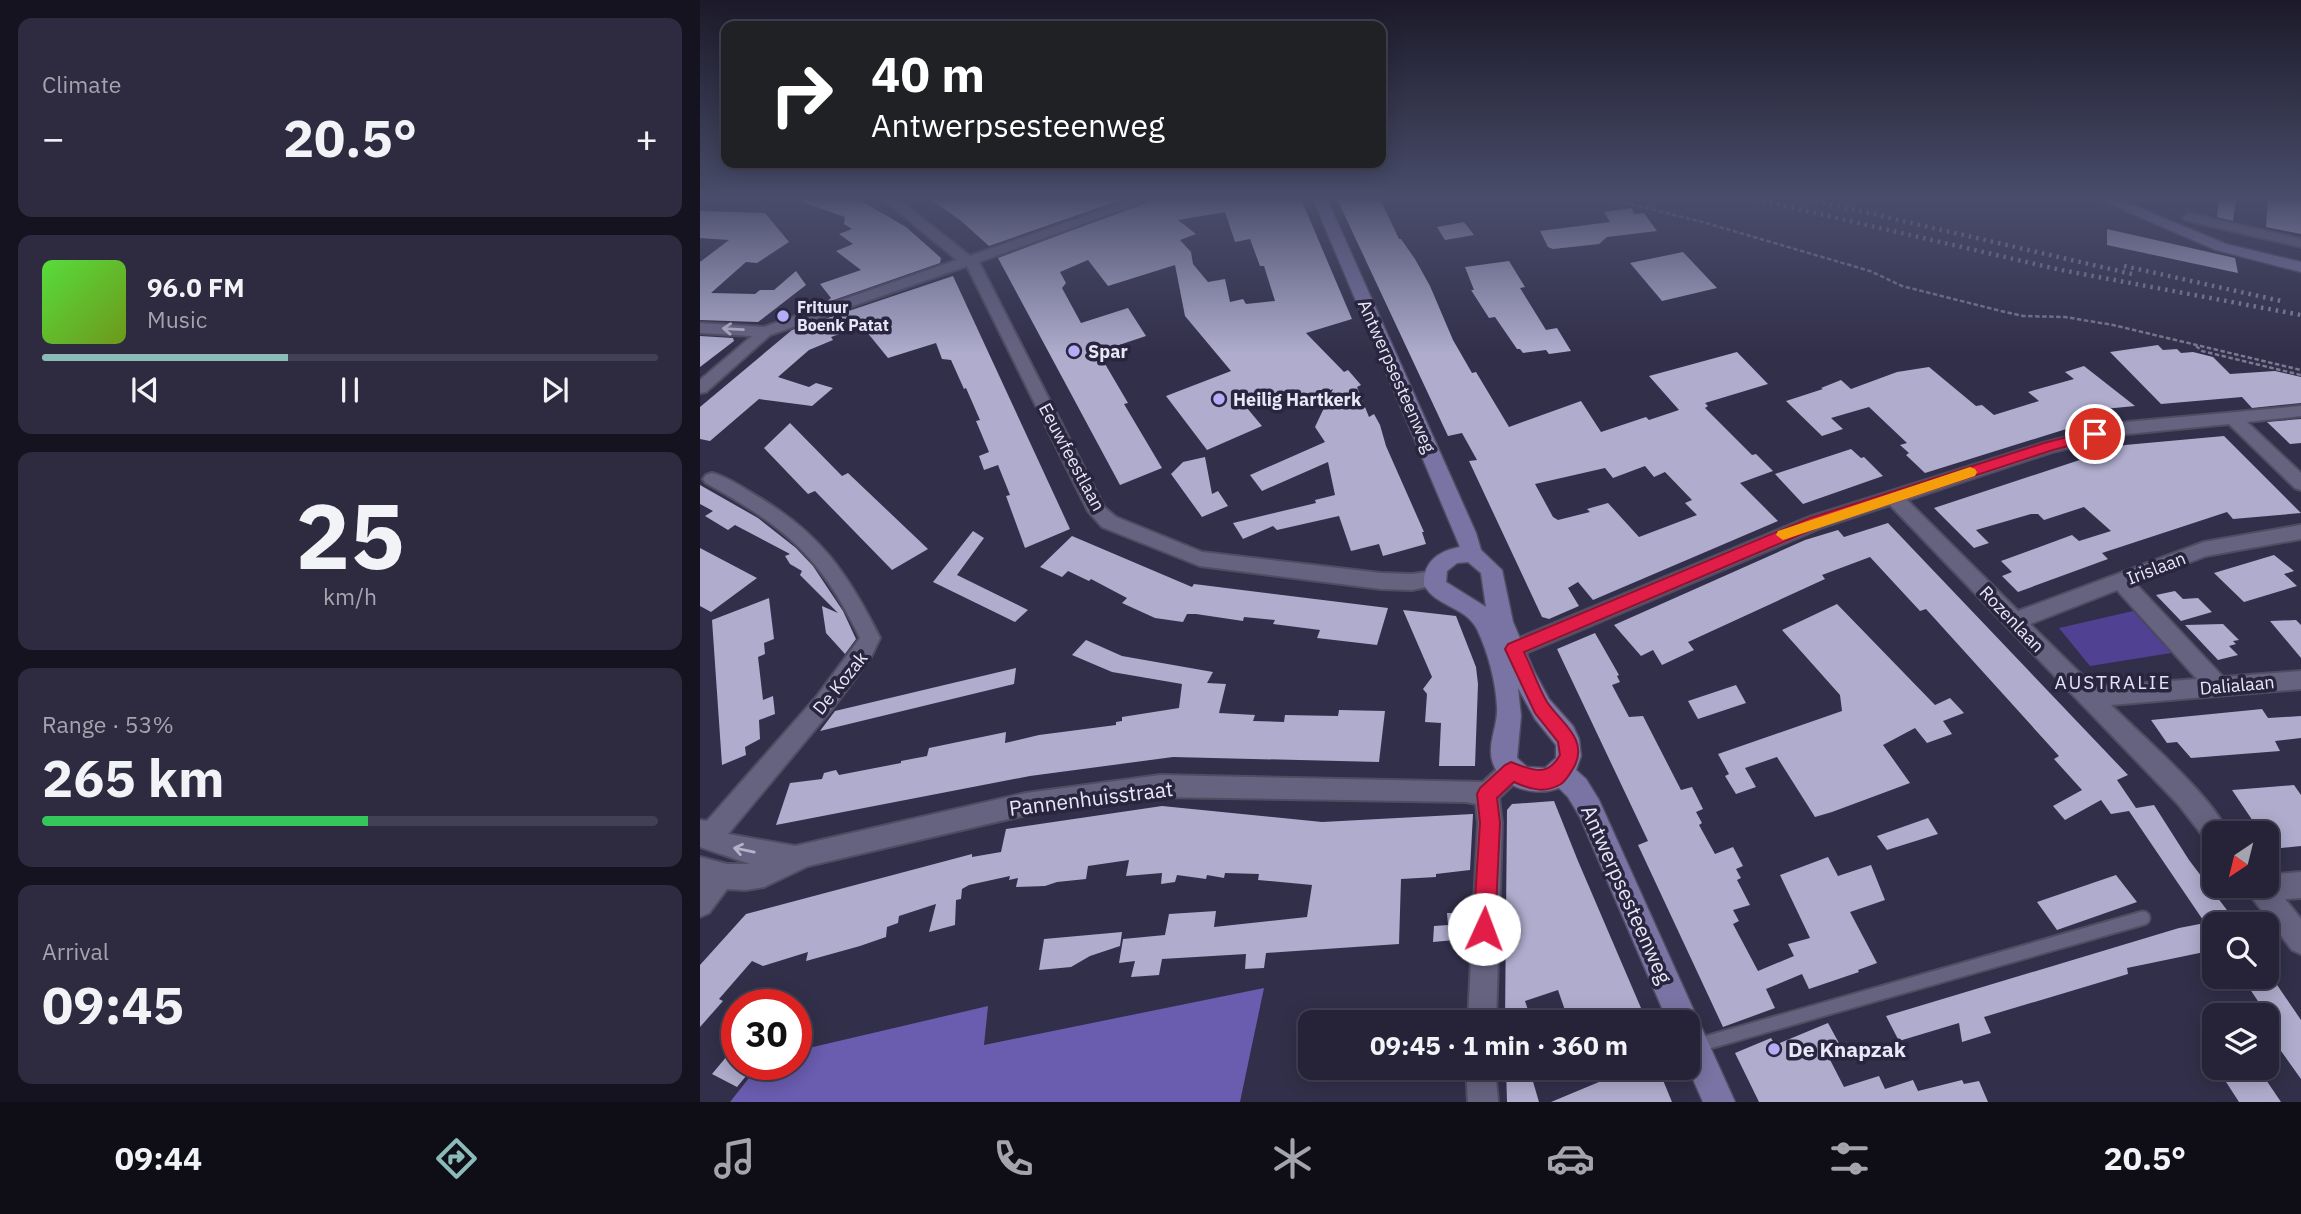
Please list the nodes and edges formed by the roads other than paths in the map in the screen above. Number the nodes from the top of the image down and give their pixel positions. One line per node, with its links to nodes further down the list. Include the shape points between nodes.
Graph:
1 (953, 250): 5 (street, Eeuwfeestlaan)
2 (997, 250): 5 (street)
3 (1342, 250): 16 (street, Antwerpsesteenweg, via 1466,533)
4 (2235, 250): 6 (street)
5 (969, 260): 8 (street); 17 (street, Eeuwfeestlaan, via 1097,511 1109,522 1200,559 1381,581)
6 (2301, 267)
7 (700, 328): 8 (street, one-way to 7)
8 (765, 332): 9 (street)
9 (700, 388)
10 (2301, 411): 11 (street)
11 (2232, 417): 13 (street); 14 (street, via 2080,438)
12 (712, 479): 28 (street, De Kozak, via 791,524 817,548 851,595 870,645 735,810)
13 (2301, 484)
14 (1893, 497): 19 (street, Rozenlaan); 20 (street, via 1786,534)
15 (2301, 533): 18 (street, Irislaan, via 2204,549)
16 (1470, 554): 17 (street, via 1444,560); 20 (street, Antwerpsesteenweg, via 1491,570 1493,598)
17 (1434, 579): 24 (street, via 1445,596 1473,606 1485,624 1509,708 1502,754)
18 (2121, 581): 19 (street, Irislaan); 22 (street)
19 (2015, 621): 23 (street, Rozenlaan)
20 (1514, 649): 25 (street, Antwerpsesteenweg, via 1541,708 1567,739 1570,755)
21 (2301, 680): 22 (street, Dalialaan)
22 (2218, 687): 23 (street, Dalialaan)
23 (2089, 697): 27 (street, Rozenlaan)
24 (1511, 771): 25 (street, via 1523,779 1542,781); 26 (street)
25 (1559, 772): 38 (street, Antwerpsesteenweg, via 1590,809)
26 (1487, 794): 29 (street, Pannenhuisstraat, via 1160,786 1026,804); 37 (street, via 1490,823)
27 (2206, 821)
28 (704, 834): 29 (street, Pannenhuisstraat, one-way to 28, via 739,850)
29 (793, 858): 30 (street, Pannenhuisstraat, via 771,872 748,877)
30 (710, 874): 34 (street)
31 (2301, 885): 32 (street)
32 (2279, 886)
33 (2268, 898): 36 (street)
34 (700, 904)
35 (2143, 918): 39 (lane)
36 (2301, 942)
37 (1482, 1010)
38 (1678, 1010)
39 (1700, 1031)
40 (1700, 1059): 43 (street, Antwerpsesteenweg)
41 (1482, 1080): 42 (street)
42 (1483, 1102)
43 (1719, 1102)

